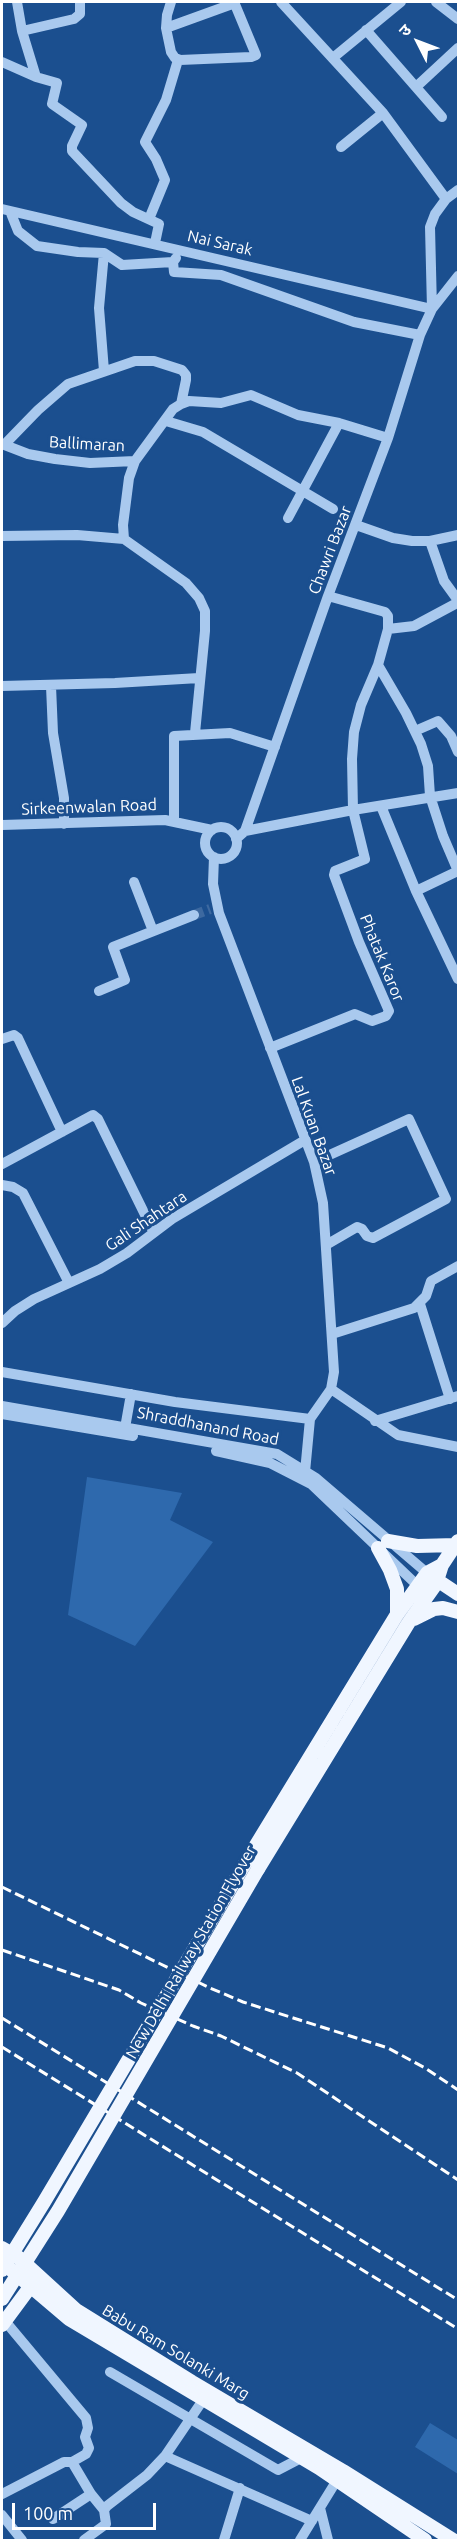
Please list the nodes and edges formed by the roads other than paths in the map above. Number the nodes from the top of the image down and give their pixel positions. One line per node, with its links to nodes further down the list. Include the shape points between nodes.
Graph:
1 (17, 2): 11 (street)
2 (80, 2): 11 (street, via 80,14 74,19)
3 (171, 2): 9 (street)
4 (234, 2): 9 (street); 14 (street, via 256,55)
5 (281, 2): 13 (street)
6 (401, 2): 10 (street)
7 (436, 2): 8 (street)
8 (455, 16)
9 (166, 28): 14 (street, via 171,52)
10 (366, 30): 13 (street); 17 (street)
11 (22, 31): 16 (street)
12 (459, 48): 17 (street)
13 (334, 57): 18 (street)
14 (178, 60): 24 (street, via 166,100 145,142 165,180)
15 (2, 62): 16 (street)
16 (36, 77): 24 (street, via 57,83 52,104 81,123 72,146 75,155 121,203)
17 (416, 87): 19 (street)
18 (383, 113): 20 (street); 22 (street)
19 (442, 117)
20 (341, 147)
21 (459, 190): 22 (street)
22 (446, 199): 30 (street, via 430,226)
23 (6, 210): 25 (street, Nai Sarak); 27 (street, via 18,231 37,246)
24 (149, 219): 25 (street, via 160,226)
25 (155, 243): 26 (street, Nai Sarak)
26 (181, 250): 28 (street); 30 (street, Nai Sarak)
27 (104, 253): 28 (street, via 122,266); 32 (street, via 99,308)
28 (173, 262): 31 (street, via 174,272 222,275 354,322)
29 (459, 276): 30 (street, Chawri Bazar)
30 (432, 309): 31 (street, Chawri Bazar)
31 (420, 335): 36 (street, Chawri Bazar)
32 (104, 371): 33 (street, via 146,360 175,367 186,375); 37 (street, via 68,384)
33 (181, 404): 34 (street, Ballimaran); 35 (street, via 222,403 251,395 298,415)
34 (166, 421): 38 (street, Ballimaran); 39 (street, via 203,432)
35 (339, 423): 36 (street); 39 (street)
36 (388, 438): 42 (street, Chawri Bazar)
37 (3, 444): 38 (street, Ballimaran, via 55,459 90,463)
38 (135, 461): 45 (street)
39 (302, 491): 40 (street); 41 (street)
40 (333, 509)
41 (288, 518)
42 (356, 525): 46 (street, via 393,538); 47 (street, Chawri Bazar)
43 (459, 535): 46 (street)
44 (2, 536): 45 (street)
45 (124, 539): 50 (street, via 186,583 199,598 205,611)
46 (430, 541): 48 (street, via 444,581 457,603 414,626)
47 (328, 596): 48 (street, via 385,612); 55 (street, Chawri Bazar)
48 (388, 628): 49 (street)
49 (378, 665): 53 (street); 60 (street, via 354,732)
50 (199, 678): 52 (street); 54 (street)
51 (2, 686): 52 (street)
52 (51, 686): 62 (street)
53 (415, 731): 56 (street, via 438,722); 58 (street, via 428,766)
54 (195, 734): 55 (street, via 230,733); 61 (street, via 177,734 173,738)
55 (275, 747): 65 (street, Chawri Bazar)
56 (458, 748)
57 (459, 793): 58 (street)
58 (430, 796): 59 (street); 67 (street)
59 (381, 806): 60 (street); 69 (street)
60 (353, 810): 65 (street); 75 (street, Phatak Karor, via 365,859 334,875 389,1014 372,1021 356,1014)
61 (174, 821): 62 (street, Sirkeenwalan Road); 64 (street, Sirkeenwalan Road)
62 (64, 824): 63 (street, Sirkeenwalan Road)
63 (2, 825)
64 (212, 830): 65 (street, via 222,827); 66 (street, via 205,844)
65 (241, 835): 66 (street, via 230,856)
66 (214, 858): 75 (street, Lal Kuan Bazar, via 214,908)
67 (458, 871): 69 (street)
68 (134, 882): 71 (street)
69 (416, 891): 72 (street)
70 (194, 915): 71 (street)
71 (153, 931): 73 (street, via 113,947 125,980)
72 (459, 979)
73 (99, 990)
74 (2, 1039): 76 (street, via 14,1035 18,1038)
75 (270, 1048): 77 (street, Lal Kuan Bazar)
76 (62, 1132): 79 (street); 81 (street, via 87,1117 93,1115 98,1119)
77 (305, 1140): 78 (street, Lal Kuan Bazar); 81 (street, Gali Shahtara)
78 (314, 1162): 82 (street, Lal Kuan Bazar, via 323,1203); 82 (street, via 409,1119 446,1199 373,1238 357,1227)
79 (2, 1164)
80 (2, 1185): 84 (street, via 23,1193)
81 (153, 1231): 84 (street, Gali Shahtara, via 127,1253)
82 (326, 1245): 87 (street, Lal Kuan Bazar)
83 (459, 1266): 85 (street, via 431,1281)
84 (69, 1283): 86 (street, Gali Shahtara, via 34,1299)
85 (420, 1304): 87 (street); 91 (street)
86 (2, 1323)
87 (332, 1334): 89 (street, Lal Kuan Bazar)
88 (2, 1372): 90 (street)
89 (331, 1389): 94 (street); 95 (street)
90 (131, 1394): 94 (street); 96 (street)
91 (454, 1397): 95 (street)
92 (2, 1406): 96 (street, Shraddhanand Road)
93 (2, 1414): 98 (street, Shraddhanand Road, via 222,1452)
94 (310, 1419): 98 (street)
95 (375, 1421): 97 (street, via 398,1435)
96 (125, 1428): 98 (street, Shraddhanand Road, via 277,1454)
97 (459, 1447)
98 (304, 1476): 100 (street, Shraddhanand Road, via 324,1484)
99 (457, 1543): 100 (main road); 101 (main road)
100 (383, 1544): 101 (street, Shraddhanand Road); 102 (street, Shraddhanand Road); 105 (main road)
101 (432, 1577): 102 (main road); 103 (main road)
102 (424, 1590): 104 (main road); 105 (main road)
103 (459, 1594)
104 (458, 1612): 105 (main road, via 434,1609)
105 (403, 1619): 108 (main road, New Delhi Railway Station Flyover, bridge, via 244,1865); 110 (main road, New Delhi Railway Station Flyover, bridge, via 58,2211)
106 (2, 2247): 109 (main road, Babu Ram Solanki Marg, via 18,2257)
107 (2, 2262): 109 (main road, Babu Ram Solanki Marg)
108 (2, 2270)
109 (35, 2281): 111 (main road); 113 (main road, Babu Ram Solanki Marg, via 69,2319); 118 (main road, Babu Ram Solanki Marg)
110 (2, 2300)
111 (3, 2323): 117 (street, via 86,2418 89,2452)
112 (110, 2372): 114 (street)
113 (203, 2400): 114 (street); 116 (main road, Babu Ram Solanki Marg)
114 (191, 2417): 115 (street); 116 (street, via 278,2470)
115 (165, 2456): 119 (street); 123 (street)
116 (301, 2458): 118 (main road, Babu Ram Solanki Marg)
117 (72, 2462): 120 (street, via 64,2462); 121 (street)
118 (340, 2475): 122 (street); 132 (main road); 133 (main road)
119 (240, 2488): 126 (street); 129 (street)
120 (2, 2494)
121 (91, 2494): 123 (street); 125 (street)
122 (320, 2508): 126 (street); 131 (street)
123 (104, 2510): 128 (street, via 106,2524)
124 (2, 2515): 127 (street)
125 (53, 2518)
126 (312, 2521): 130 (street)
127 (22, 2541)
128 (84, 2541)
129 (224, 2541)
130 (300, 2541)
131 (328, 2541)
132 (424, 2541)
133 (453, 2541)

